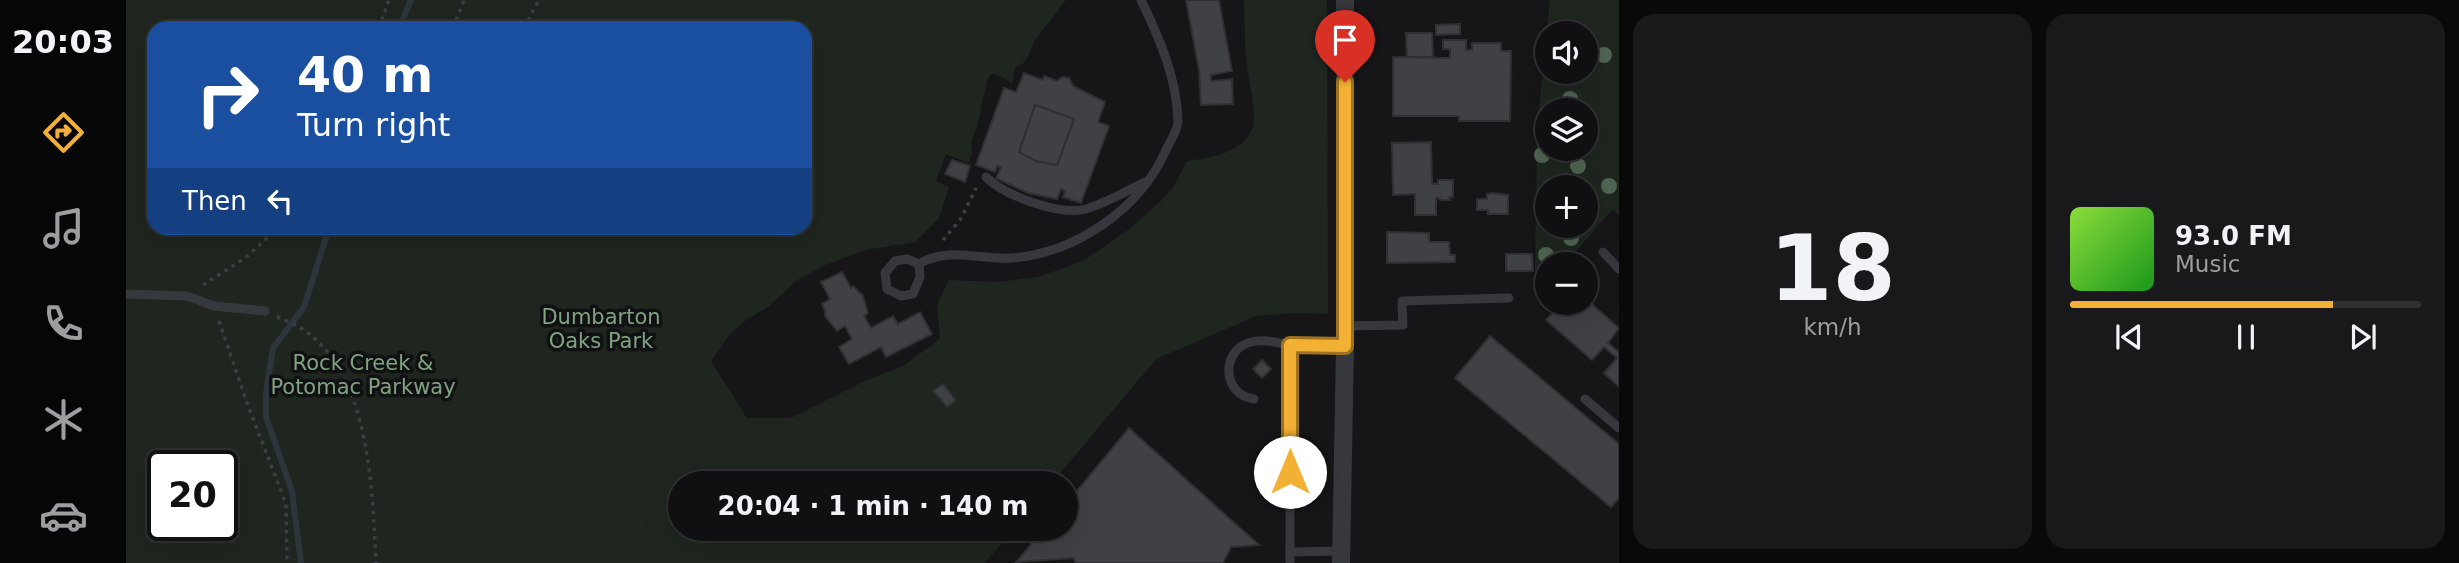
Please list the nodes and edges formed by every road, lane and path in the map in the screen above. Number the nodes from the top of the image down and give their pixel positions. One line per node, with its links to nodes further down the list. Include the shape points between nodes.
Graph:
1 (388, 0): 6 (path)
2 (464, 0): 7 (path)
3 (539, 0): 8 (path)
4 (1141, 0): 10 (lane, via 1160,38 1178,124)
5 (1345, 0): 21 (street)
6 (381, 21)
7 (456, 21)
8 (528, 21)
9 (986, 177): 10 (lane, via 1018,198 1084,210); 13 (path)
10 (1147, 181): 13 (lane, via 1132,201 1092,232 1057,249 1012,258)
11 (270, 235): 17 (path, via 245,258)
12 (1603, 252): 15 (lane)
13 (932, 256): 14 (lane)
14 (919, 264): 14 (lane, via 895,261 885,273 887,289 901,296 914,294)
15 (1619, 269)
16 (126, 294): 17 (lane)
17 (187, 296): 19 (lane)
18 (1509, 298): 21 (lane, via 1402,301 1402,325)
19 (214, 306): 20 (lane); 29 (path, via 286,504)
20 (265, 312): 30 (path, via 315,340 352,393 371,485)
21 (1345, 326): 23 (street)
22 (1290, 345): 23 (lane); 24 (lane, via 1250,342 1229,360 1233,387); 27 (lane)
23 (1345, 346): 28 (street)
24 (1254, 399)
25 (1584, 399): 26 (lane)
26 (1619, 428)
27 (1290, 552): 28 (lane); 31 (lane)
28 (1341, 557)
29 (287, 563)
30 (376, 563)
31 (1290, 563)

